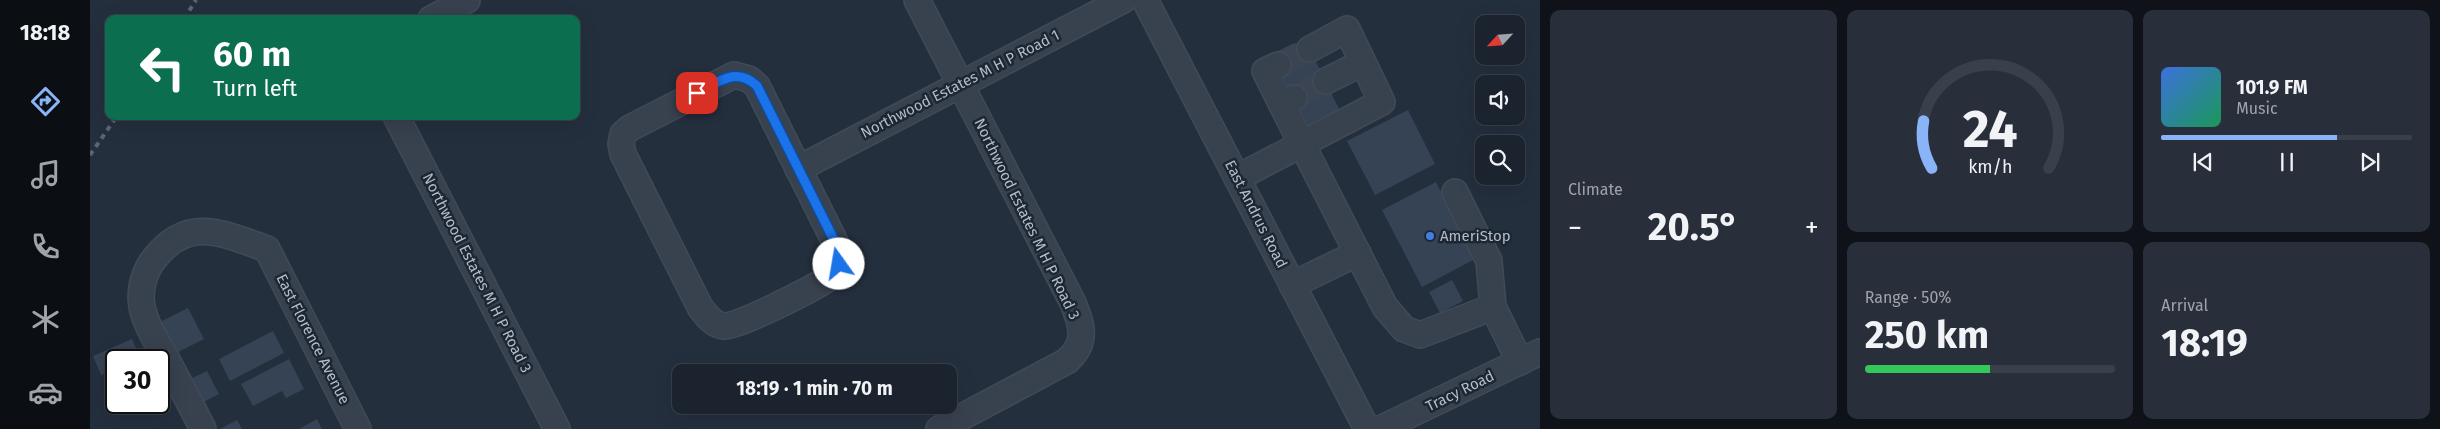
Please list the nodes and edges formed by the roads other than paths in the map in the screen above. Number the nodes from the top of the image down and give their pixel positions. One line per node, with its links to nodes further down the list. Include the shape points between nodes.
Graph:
1 (467, 0): 5 (street)
2 (917, 0): 10 (street, Northwood Estates M H P Road 3)
3 (1123, 0): 10 (street, Northwood Estates M H P Road 1)
4 (1145, 0): 14 (street, East Andrus Road)
5 (438, 15)
6 (1310, 48): 7 (street, via 1347,29)
7 (1362, 62): 9 (street); 12 (street, via 1382,102)
8 (1278, 65): 12 (street, via 1265,71 1288,101)
9 (1326, 82)
10 (960, 83): 13 (street, Northwood Estates M H P Road 1); 23 (street, Northwood Estates M H P Road 3, via 1072,303 1082,333 1076,353 1067,361)
11 (398, 120): 22 (street, Northwood Estates M H P Road 3)
12 (1302, 143): 14 (street); 16 (street)
13 (798, 169): 13 (street, via 757,86 742,76 724,79 630,128 623,134 620,144 700,307 710,319 722,326 738,324 827,278 839,264 836,246)
14 (1237, 178): 17 (street, East Andrus Road)
15 (1455, 192): 18 (street, via 1489,262)
16 (1358, 253): 17 (street); 18 (street, via 1385,307 1404,329 1420,335)
17 (1292, 285): 24 (street, East Andrus Road)
18 (1493, 307): 19 (street)
19 (1530, 357): 25 (street, Tracy Road)
20 (203, 429): 21 (street, East Florence Avenue, via 150,330 142,306 142,282 166,243 184,234 201,231 267,249)
21 (358, 429)
22 (557, 429)
23 (939, 429)
24 (1367, 429)
25 (1380, 429)

